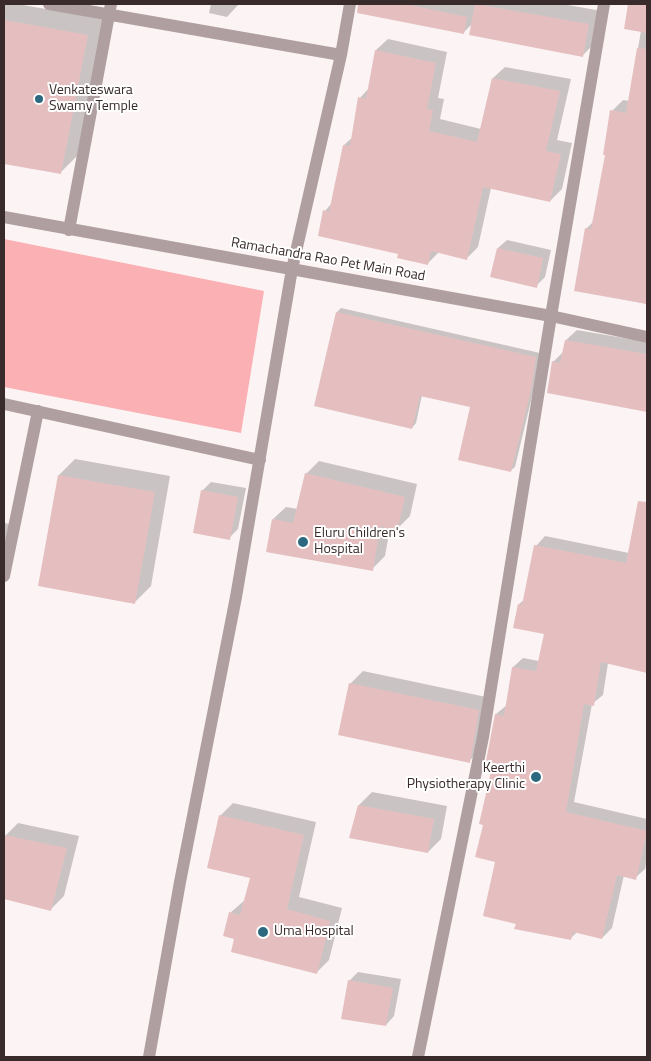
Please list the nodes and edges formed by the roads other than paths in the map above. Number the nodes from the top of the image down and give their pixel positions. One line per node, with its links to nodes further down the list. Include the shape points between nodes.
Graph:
1 (48, 4): 4 (street)
2 (350, 4): 5 (street)
3 (604, 4): 9 (street)
4 (110, 9): 5 (street); 7 (street)
5 (341, 55): 8 (street)
6 (4, 217): 7 (street, Ramachandra Rao Pet Main Road)
7 (69, 230): 8 (street, Ramachandra Rao Pet Main Road)
8 (292, 269): 9 (street, Ramachandra Rao Pet Main Road); 13 (street)
9 (551, 316): 10 (street, Ramachandra Rao Pet Main Road); 16 (street, via 483,737)
10 (647, 337)
11 (4, 404): 12 (street)
12 (38, 411): 13 (street); 14 (street)
13 (260, 460): 15 (street)
14 (4, 576)
15 (149, 1057)
16 (418, 1057)

